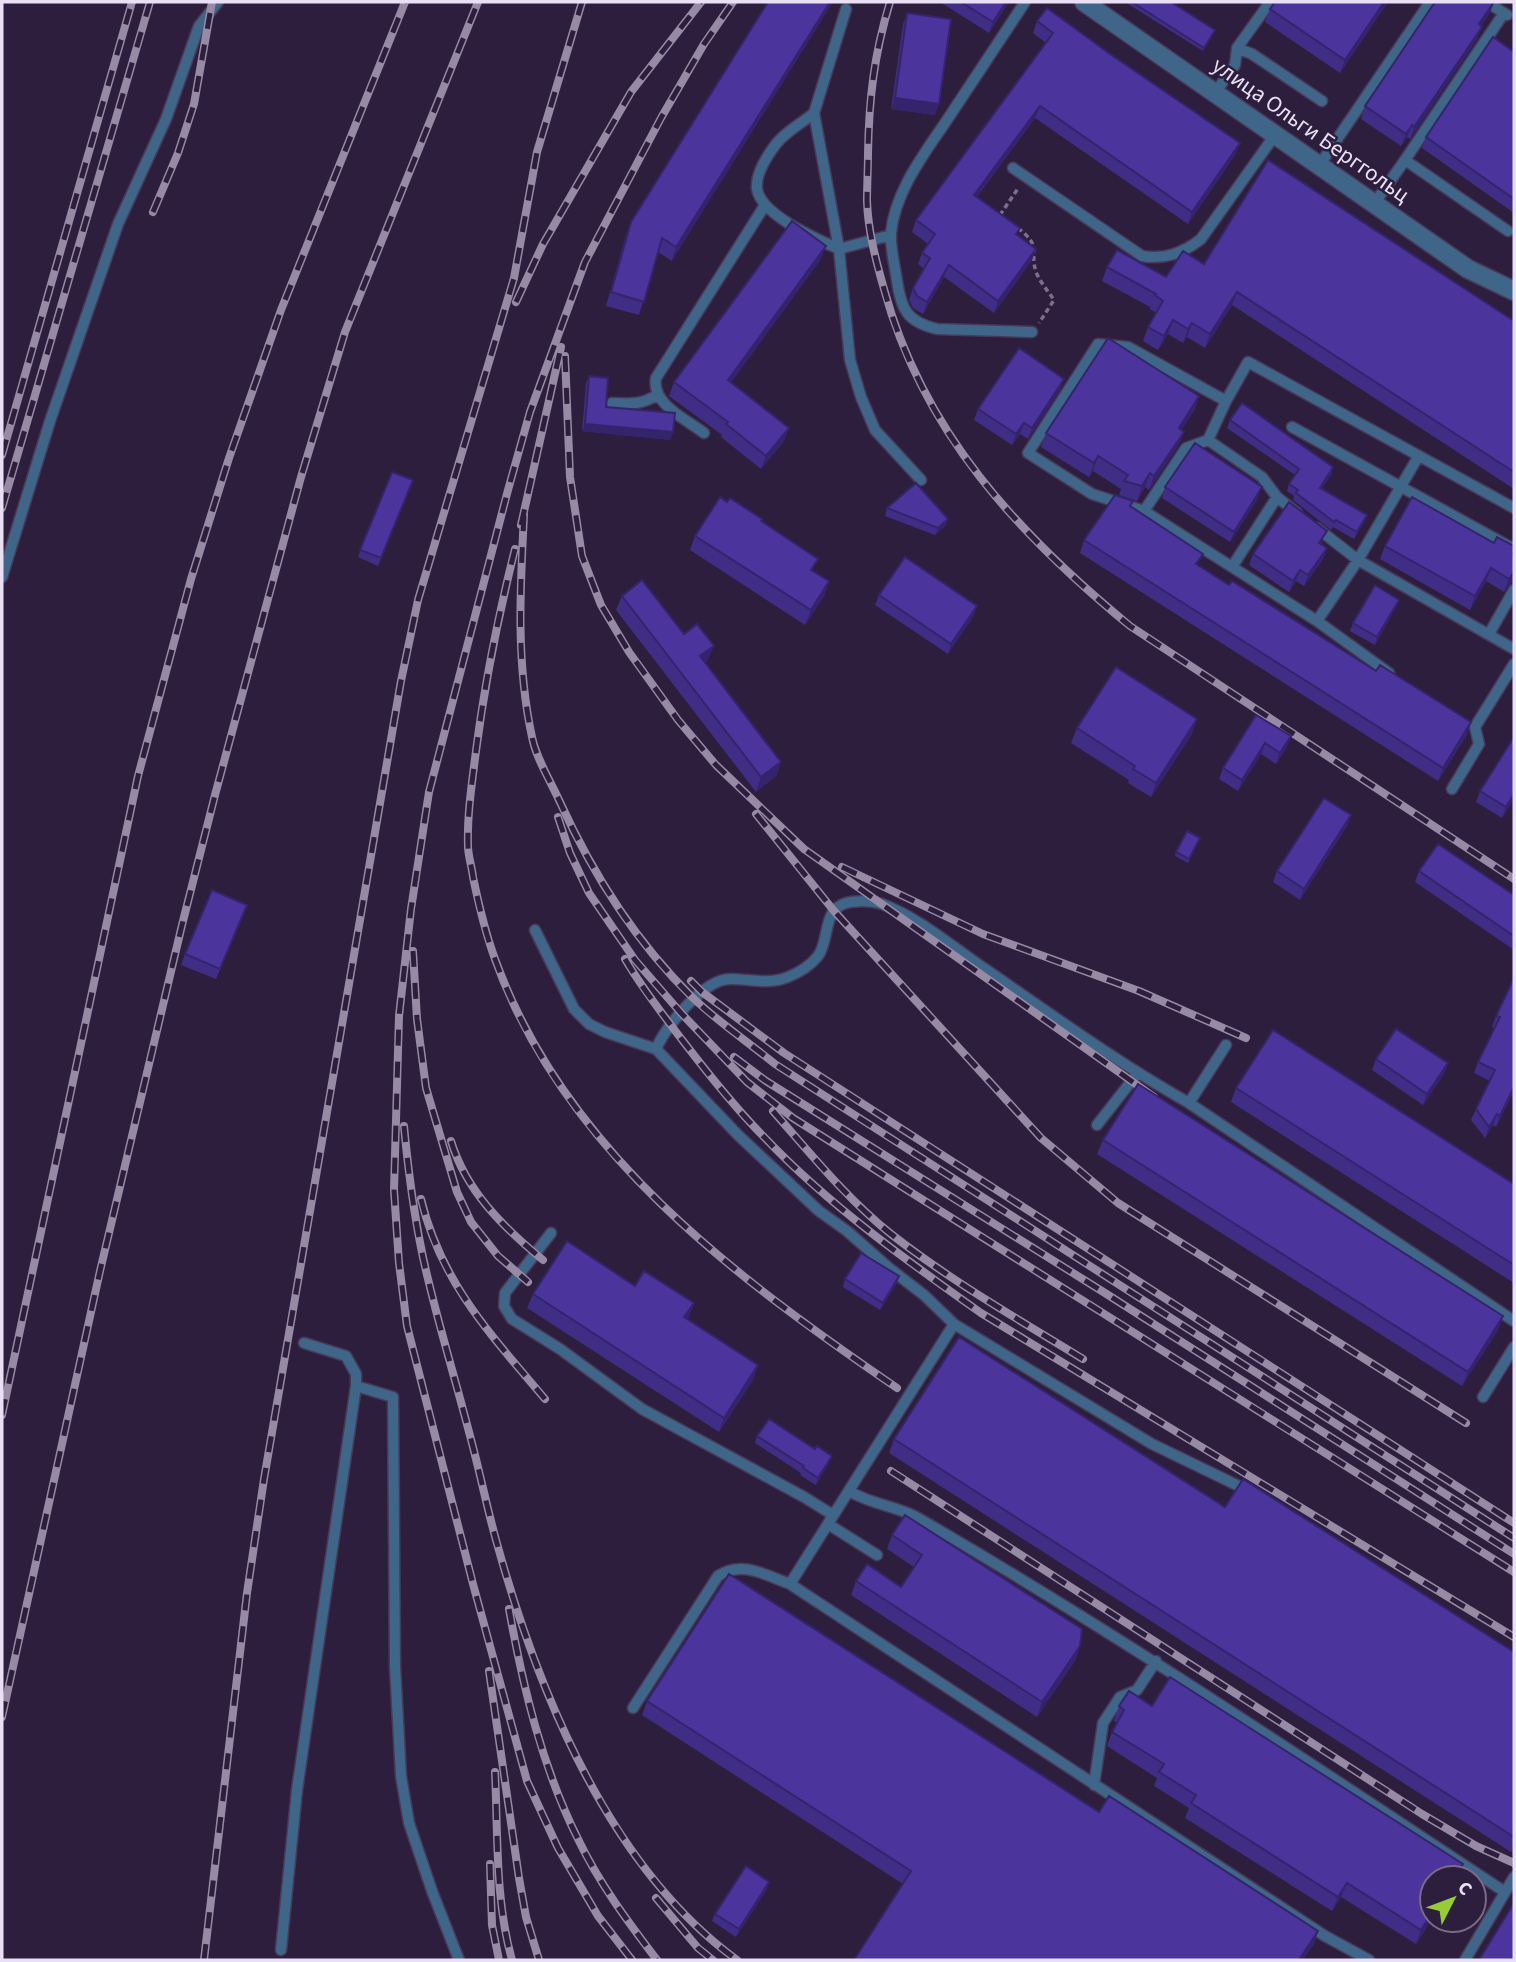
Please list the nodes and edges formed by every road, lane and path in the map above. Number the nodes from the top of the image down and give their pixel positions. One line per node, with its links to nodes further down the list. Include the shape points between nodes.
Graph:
1 (218, 2): 39 (lane, via 199,26 166,119 118,224)
2 (1025, 2): 20 (lane, via 920,161 896,209)
3 (1084, 2): 9 (street, улица Ольги Берггольц)
4 (1270, 2): 8 (lane)
5 (1430, 2): 14 (lane)
6 (1487, 2): 13 (lane, via 1505,14)
7 (846, 9): 11 (lane)
8 (1237, 48): 9 (lane, via 1235,65); 10 (lane)
9 (1215, 93): 12 (street, улица Ольги Берггольц)
10 (1322, 101)
11 (814, 113): 18 (lane, via 777,143 760,169 757,189); 21 (lane)
12 (1275, 135): 14 (street, улица Ольги Берггольц); 16 (lane, via 1201,239 1189,249 1157,258 1142,256)
13 (1405, 160): 17 (lane); 19 (lane)
14 (1319, 166): 17 (street, улица Ольги Берггольц)
15 (1013, 168): 16 (lane)
16 (1026, 177): 23 (path, via 1000,215 1030,238 1035,269 1054,300)
17 (1374, 204): 22 (street, улица Ольги Берггольц, via 1468,269)
18 (765, 205): 21 (lane, via 806,234); 24 (lane, via 656,378)
19 (1508, 230)
20 (891, 234): 21 (lane); 23 (lane, via 900,304 910,317 937,329)
21 (839, 249): 31 (lane, via 850,360 861,397 875,430)
22 (1514, 291)
23 (1032, 332)
24 (657, 395): 26 (lane, via 635,405); 28 (lane)
25 (1226, 401): 29 (lane); 30 (lane, via 1248,362); 35 (lane, via 1128,347 1098,345 1028,453 1092,494)
26 (612, 403)
27 (1292, 427): 32 (lane)
28 (704, 433)
29 (1208, 440): 33 (lane, via 1262,477); 35 (lane, via 1186,448)
30 (1418, 457): 32 (lane); 34 (lane)
31 (921, 480)
32 (1401, 488): 36 (lane); 37 (lane)
33 (1277, 497): 37 (lane); 38 (lane)
34 (1514, 508)
35 (1144, 511): 38 (lane)
36 (1514, 549)
37 (1357, 560): 41 (lane); 42 (lane)
38 (1232, 567): 41 (lane)
39 (2, 576)
40 (1514, 590): 42 (lane)
41 (1317, 621): 45 (lane)
42 (1489, 634): 43 (lane)
43 (1514, 649)
44 (1514, 664): 47 (lane)
45 (1394, 676)
46 (1464, 720): 47 (lane)
47 (1475, 727): 48 (lane, via 1479,744)
48 (1452, 789)
49 (535, 930): 51 (lane, via 574,1009 589,1024)
50 (1226, 1045): 53 (lane)
51 (656, 1049): 52 (lane, via 670,1024 713,984 727,979 765,982 805,968 819,955 834,911 844,903 860,902 881,904 921,925); 57 (lane, via 819,1211)
52 (1137, 1074): 53 (lane); 54 (lane)
53 (1189, 1103): 56 (lane)
54 (1097, 1125)
55 (551, 1233): 64 (lane, via 505,1293 504,1306 512,1319 642,1409 804,1497)
56 (1514, 1321)
57 (954, 1324): 62 (lane); 63 (lane, via 1152,1444)
58 (304, 1343): 60 (lane, via 346,1356 356,1374)
59 (1514, 1347): 61 (lane)
60 (356, 1386): 73 (lane, via 297,1790); 74 (lane, via 393,1397 395,1667 401,1776 409,1823)
61 (1483, 1397)
62 (849, 1491): 64 (lane); 67 (lane, via 914,1516)
63 (1264, 1501)
64 (831, 1520): 65 (lane); 66 (lane)
65 (877, 1555)
66 (790, 1584): 68 (lane, via 745,1568 730,1568 719,1576); 69 (lane)
67 (1156, 1661): 69 (lane, via 1137,1690 1120,1697 1103,1723); 71 (lane)
68 (633, 1708)
69 (1094, 1785): 72 (lane)
70 (1514, 1877): 71 (lane)
71 (1505, 1892): 77 (lane)
72 (1349, 1949): 75 (lane); 76 (lane)
73 (281, 1950)
74 (459, 1960)
75 (1342, 1960)
76 (1369, 1960)
77 (1465, 1960)

